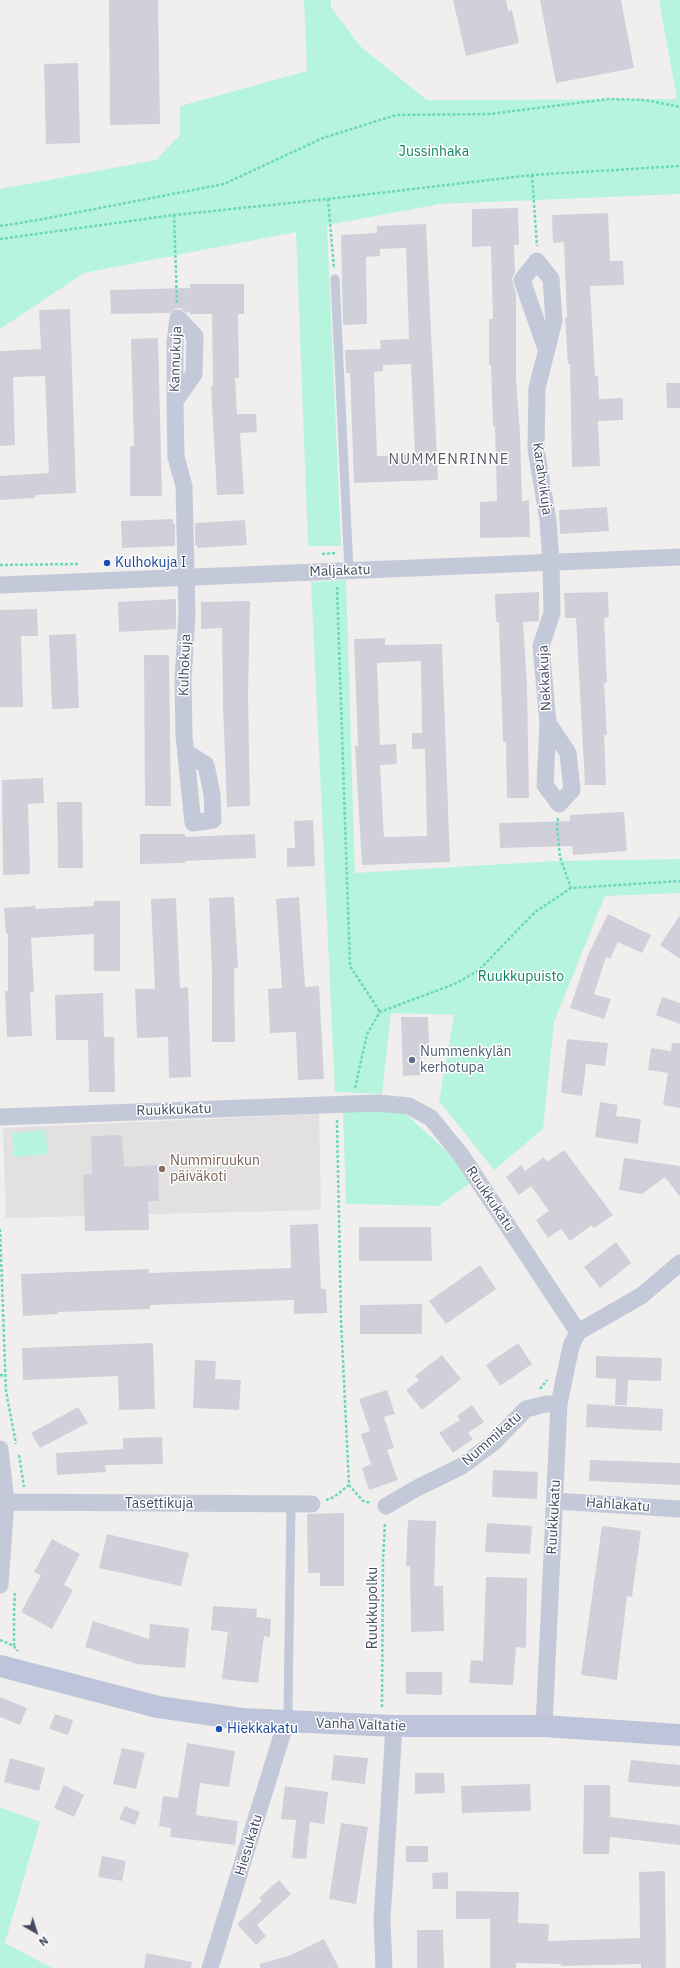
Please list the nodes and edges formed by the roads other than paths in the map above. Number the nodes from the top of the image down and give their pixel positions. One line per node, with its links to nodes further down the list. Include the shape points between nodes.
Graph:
1 (335, 279): 6 (lane)
2 (178, 318): 7 (street, Kannukuja, via 195,336 194,374 175,401 176,457 184,486)
3 (546, 349): 3 (street, Karahvikuja, via 554,320 551,279 537,261 522,280); 5 (street, Karahvikuja, via 537,388 536,448 548,520)
4 (680, 557): 5 (street, Maljakatu)
5 (551, 562): 6 (street, Maljakatu); 9 (street, Nekkakuja, via 552,613 541,646)
6 (343, 571): 7 (street, Maljakatu)
7 (186, 577): 8 (street, Maljakatu); 10 (street, Kulhokuja, via 187,614 183,679)
8 (0, 584)
9 (548, 723): 9 (street, Nekkakuja, via 545,785 559,804 572,790 568,753)
10 (186, 752)
11 (0, 1117): 13 (street, Ruukkukatu, via 354,1103 409,1106 431,1118 461,1155)
12 (680, 1263): 13 (street, via 641,1296)
13 (578, 1332): 14 (street, Ruukkukatu, via 571,1346)
14 (559, 1404): 16 (street, Ruukkukatu); 20 (street, Nummikatu, via 526,1409 492,1443 462,1466)
15 (0, 1449): 17 (street)
16 (555, 1501): 21 (street, Hahlakatu); 26 (street, Ruukkukatu)
17 (6, 1502): 19 (street, Tasettikuja); 22 (street)
18 (312, 1504): 19 (street, Tasettikuja)
19 (291, 1505): 25 (lane)
20 (386, 1506)
21 (680, 1510)
22 (0, 1585)
23 (0, 1666): 25 (street, Vanha Valtatie, via 158,1706 242,1719)
24 (388, 1718): 25 (street, Vanha Valtatie); 26 (street, Vanha Valtatie); 29 (street, via 382,1920)
25 (286, 1722): 28 (street, Hiesukatu)
26 (544, 1726): 27 (street, Vanha Valtatie)
27 (680, 1735)
28 (210, 1968)
29 (384, 1968)

